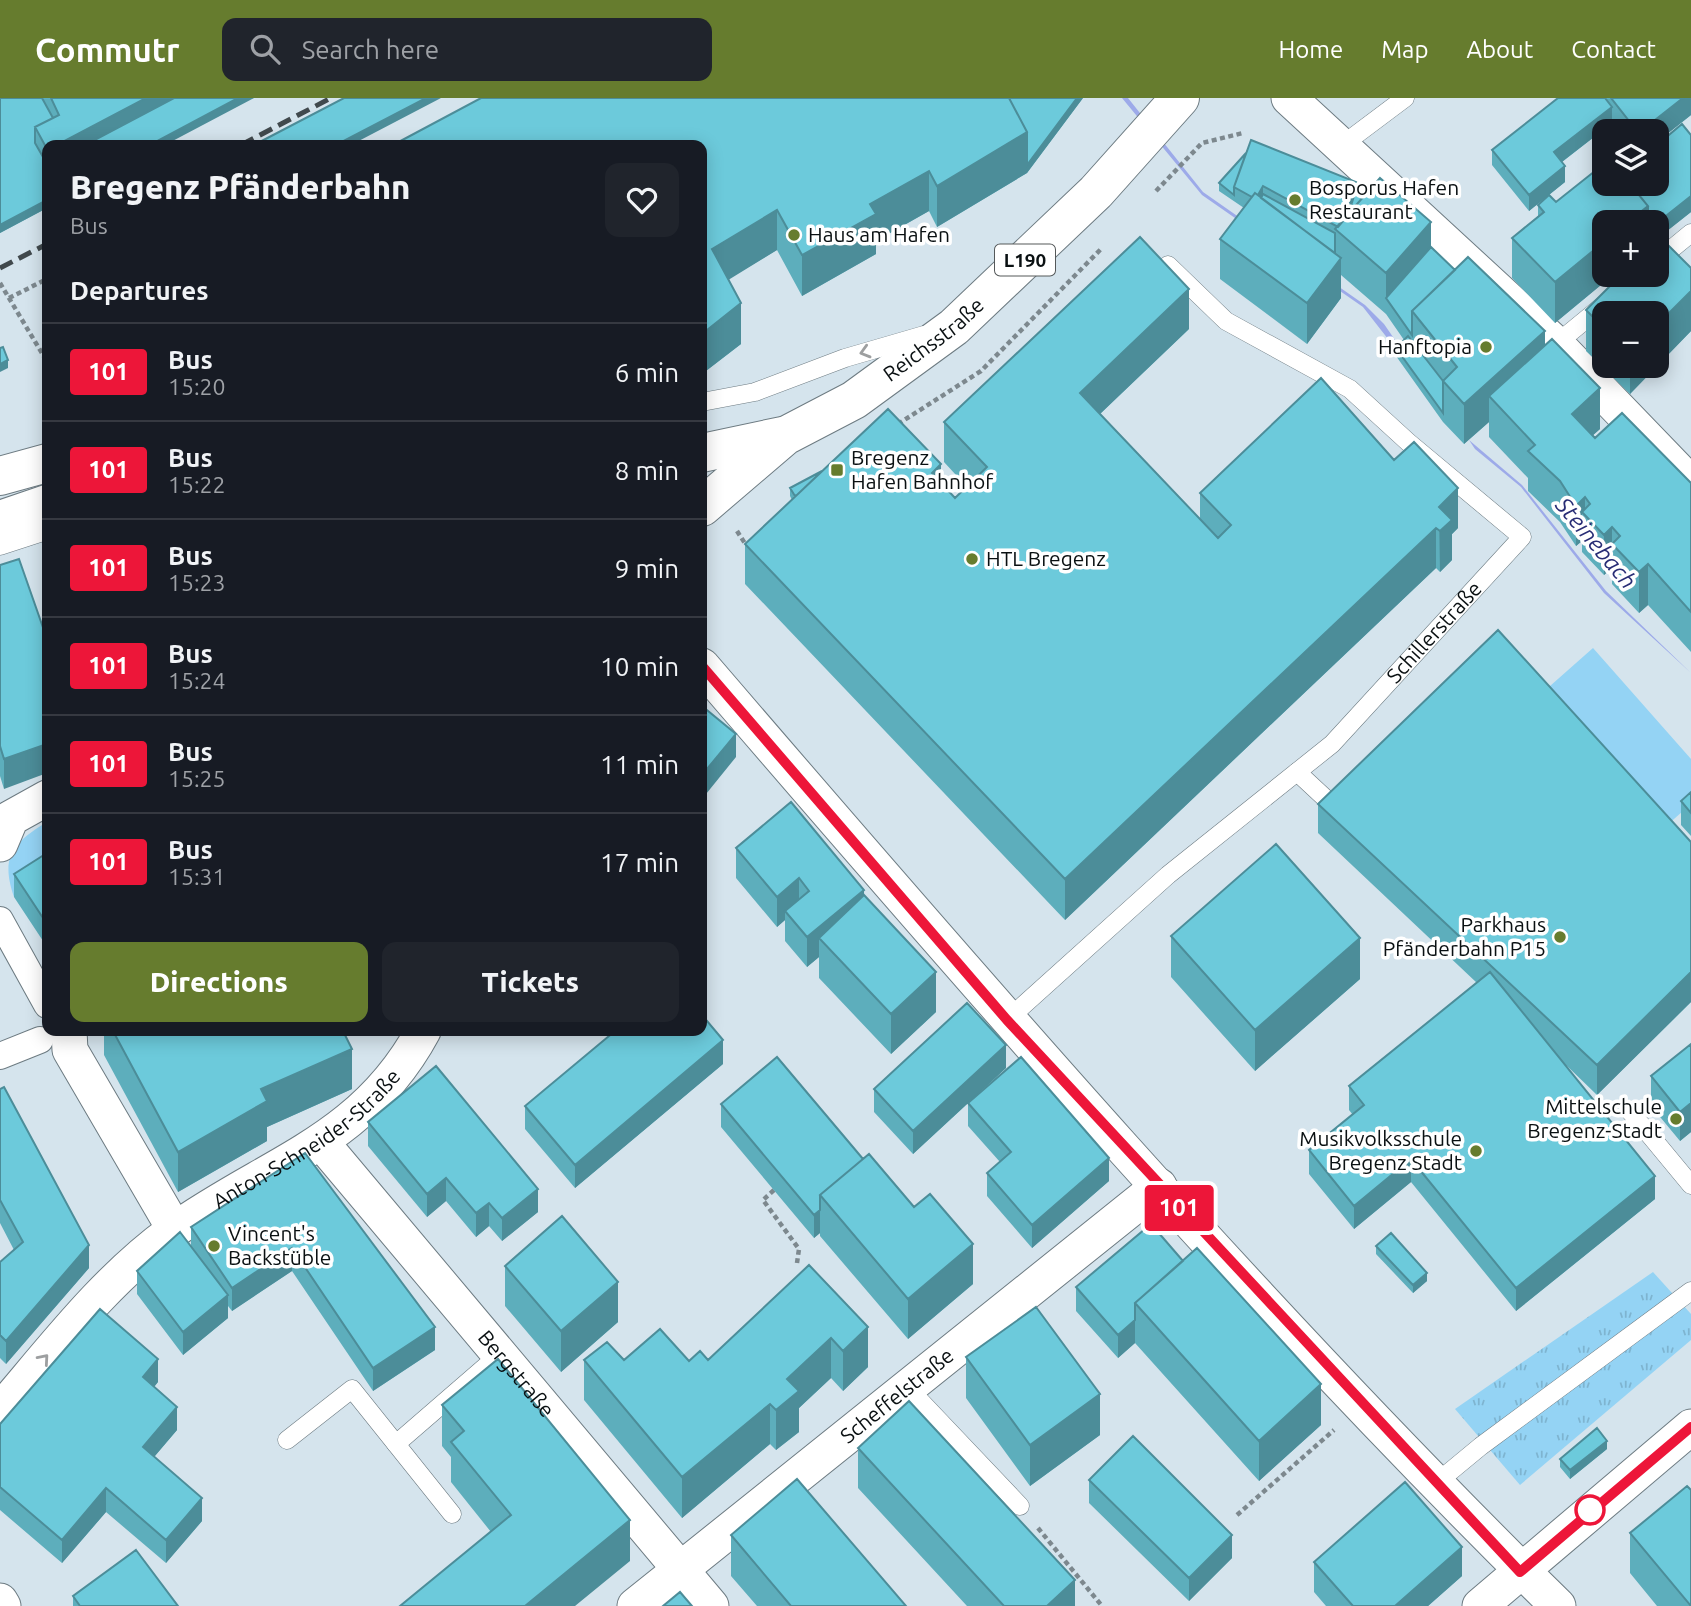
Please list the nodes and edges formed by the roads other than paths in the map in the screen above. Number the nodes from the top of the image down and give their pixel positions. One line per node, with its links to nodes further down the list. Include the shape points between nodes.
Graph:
1 (1289, 98): 4 (street)
2 (1405, 98): 4 (lane)
3 (1161, 119): 9 (main road, Reichsstraße / L190, via 1096,192)
4 (1341, 146): 10 (street)
5 (1691, 233): 6 (lane)
6 (1669, 251)
7 (1168, 265): 23 (lane, Schillerstraße, via 1226,321 1350,389 1522,537 1332,744)
8 (1625, 287): 10 (lane)
9 (954, 327): 11 (lane, one-way to 11, via 845,358 755,392); 12 (main road, Reichsstraße / L190, via 854,400)
10 (1556, 344): 16 (street)
11 (707, 401)
12 (785, 436): 13 (main road, Reichsstraße / L190); 17 (main road, Reichsstraße / L190)
13 (707, 452)
14 (42, 464): 15 (main road)
15 (0, 477)
16 (1691, 484)
17 (707, 504)
18 (42, 506): 19 (main road)
19 (0, 520)
20 (42, 532): 21 (lane)
21 (0, 546)
22 (707, 672): 29 (street)
23 (1297, 772): 25 (lane); 29 (lane, Schillerstraße, via 1168,875)
24 (42, 801): 26 (street, via 11,818)
25 (1340, 812)
26 (0, 844)
27 (0, 920): 28 (street)
28 (42, 1000)
29 (1007, 1020): 37 (street)
30 (42, 1030): 33 (street)
31 (62, 1036): 38 (street)
32 (420, 1036): 35 (street, Anton-Schneider-Straße, via 377,1097)
33 (0, 1056)
34 (1629, 1110): 36 (lane)
35 (321, 1142): 38 (street, Anton-Schneider-Straße); 40 (street, Bergstraße)
36 (1691, 1185)
37 (1160, 1186): 41 (street, Scheffelstraße); 46 (street)
38 (174, 1230): 42 (street, Anton-Schneider-Straße, one-way to 38, via 71,1328)
39 (1691, 1290): 46 (lane)
40 (500, 1354): 45 (lane); 49 (street, Bergstraße)
41 (909, 1389): 47 (lane); 49 (street, Scheffelstraße)
42 (0, 1411)
43 (1691, 1427): 50 (street)
44 (286, 1440): 45 (lane, via 352,1389)
45 (396, 1444): 48 (lane)
46 (1435, 1484): 50 (street)
47 (1020, 1506)
48 (452, 1514)
49 (679, 1571): 53 (street, Scheffelstraße); 54 (street, Bergstraße)
50 (1520, 1572): 55 (street); 56 (street)
51 (0, 1601): 52 (street)
52 (4, 1606)
53 (635, 1606)
54 (711, 1606)
55 (1480, 1606)
56 (1558, 1606)

